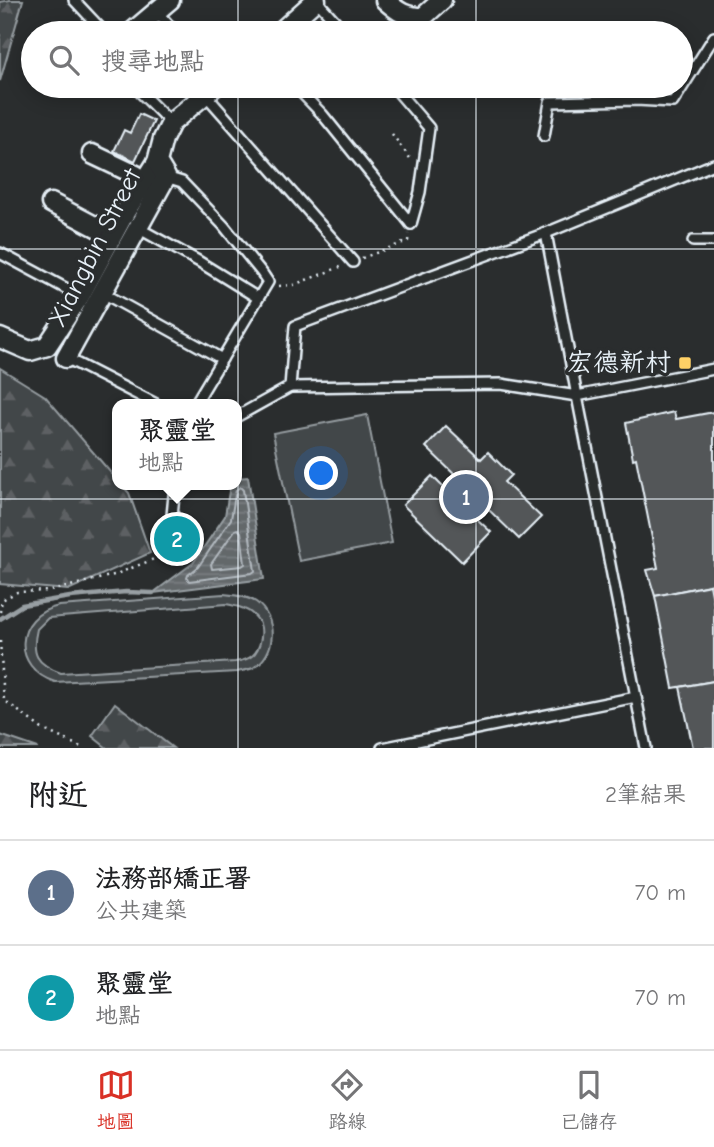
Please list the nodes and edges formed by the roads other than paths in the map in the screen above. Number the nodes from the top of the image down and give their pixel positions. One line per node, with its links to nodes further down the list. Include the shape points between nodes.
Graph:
1 (74, 0): 6 (lane)
2 (316, 0): 8 (street); 9 (lane)
3 (386, 0): 4 (street, via 410,17 423,17)
4 (442, 0)
5 (163, 6): 7 (street)
6 (94, 21)
7 (145, 21)
8 (292, 21)
9 (335, 21)
10 (714, 37): 11 (lane)
11 (693, 70)
12 (146, 98): 18 (lane)
13 (201, 98): 18 (street, Xiangbin Street)
14 (217, 98): 31 (lane)
15 (307, 98): 16 (lane, via 411,224 429,128)
16 (403, 98)
17 (676, 98): 19 (lane, via 673,102 550,103)
18 (171, 123): 22 (street, Xiangbin Street, via 163,139)
19 (544, 136)
20 (92, 153): 23 (street)
21 (714, 164): 27 (lane)
22 (161, 169): 25 (street, Xiangbin Street); 33 (street, Xiangbin Street, via 126,211); 34 (lane, via 182,182 262,273 268,282)
23 (135, 175)
24 (51, 203): 26 (street)
25 (138, 228): 32 (street, Xiangbin Street); 34 (lane)
26 (104, 232)
27 (546, 233): 39 (lane, via 295,326); 40 (lane)
28 (693, 241): 29 (lane)
29 (714, 241)
30 (0, 253): 33 (lane)
31 (353, 262)
32 (103, 293): 36 (street, Xiangbin Street); 37 (lane)
33 (80, 296): 35 (street, Xiangbin Street, via 47,346 30,351)
34 (258, 298): 37 (lane)
35 (0, 338)
36 (66, 358): 41 (lane)
37 (222, 359): 42 (lane)
38 (714, 369): 40 (lane)
39 (290, 387): 40 (lane, via 501,384); 43 (lane)
40 (577, 396): 46 (lane)
41 (146, 399)
42 (198, 399)
43 (242, 414)
44 (175, 490): 45 (lane)
45 (171, 526)
46 (636, 697): 47 (lane); 48 (lane)
47 (382, 748)
48 (646, 748)

